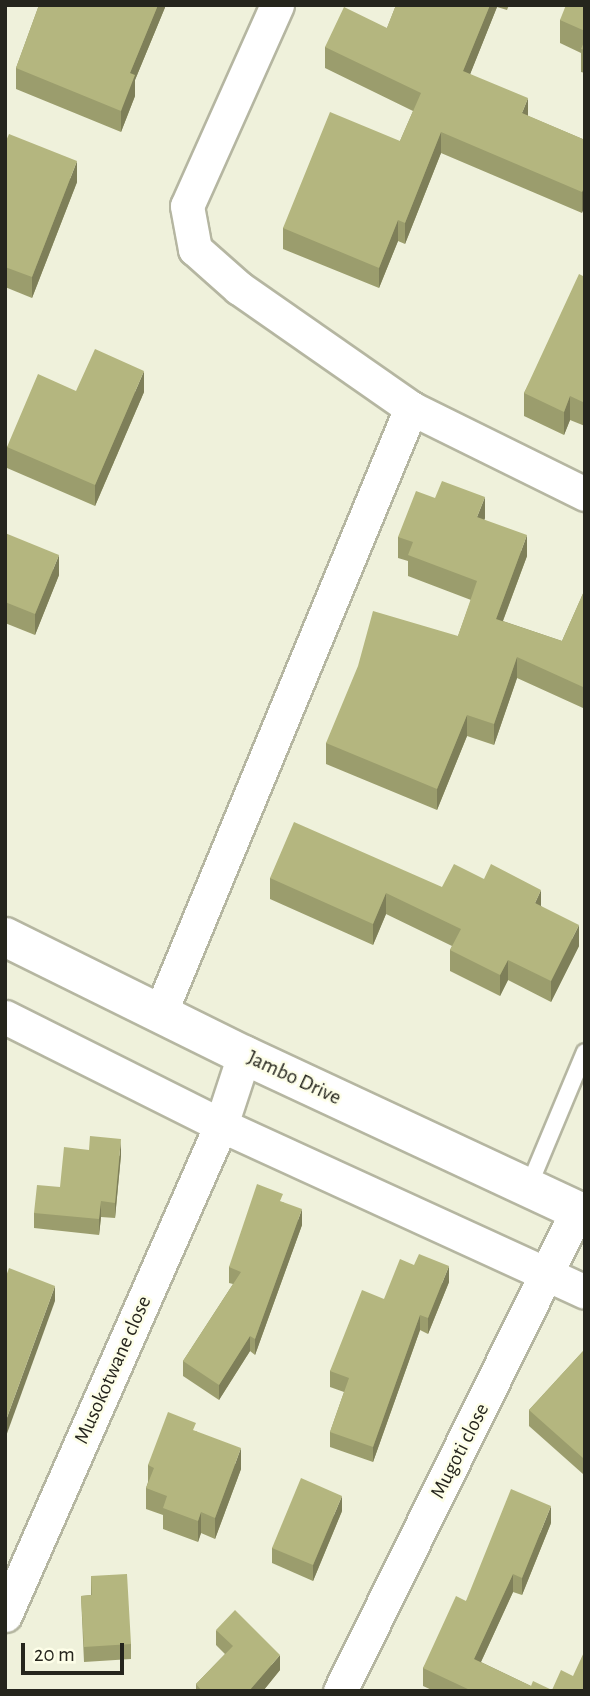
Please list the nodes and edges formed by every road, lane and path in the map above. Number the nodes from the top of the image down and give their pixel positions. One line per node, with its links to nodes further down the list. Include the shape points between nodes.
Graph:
1 (277, 5): 2 (street, via 187,206 195,249 239,288)
2 (411, 408): 3 (street); 5 (street)
3 (585, 494)
4 (5, 937): 5 (street, Jambo Drive)
5 (161, 1011): 8 (street, Jambo Drive)
6 (5, 1017): 9 (street)
7 (585, 1052): 10 (lane)
8 (244, 1055): 9 (street, Musokotwane close); 10 (street, Jambo Drive)
9 (221, 1125): 12 (street); 14 (street, Musokotwane close)
10 (528, 1188): 11 (street, Jambo Drive)
11 (581, 1212): 12 (street, Mugoti close)
12 (547, 1276): 13 (street); 15 (street, Mugoti close)
13 (585, 1292)
14 (5, 1615)
15 (340, 1691)

